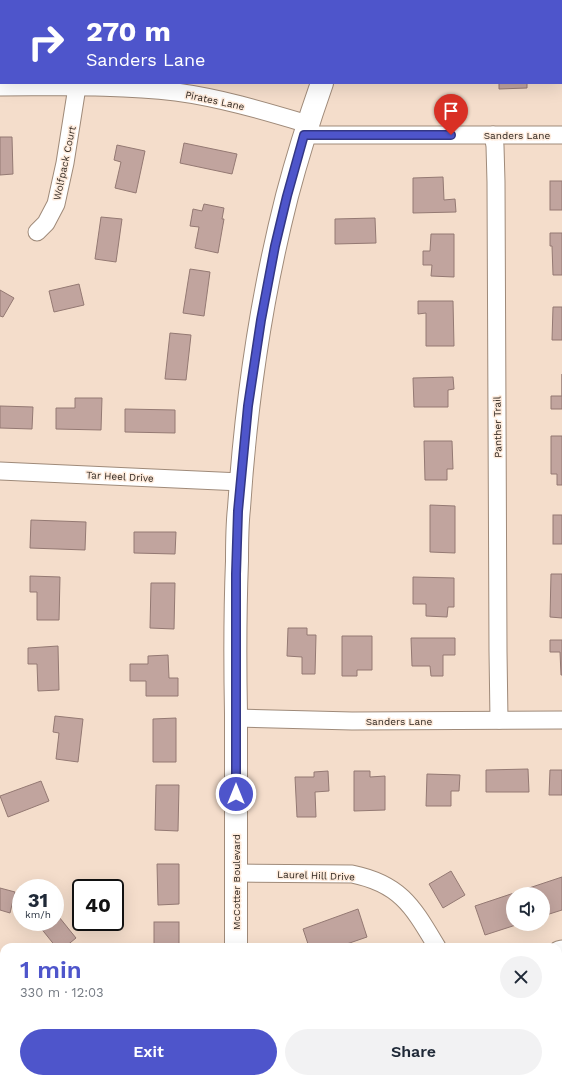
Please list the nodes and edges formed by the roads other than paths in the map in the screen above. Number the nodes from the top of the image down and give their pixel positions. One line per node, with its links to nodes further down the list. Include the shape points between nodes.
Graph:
1 (322, 84): 4 (street, McCotter Boulevard)
2 (0, 87): 3 (street, Pirates Lane)
3 (77, 87): 4 (street, Pirates Lane, via 175,92 214,99 259,110); 7 (street, Wolfpack Court, via 56,204 46,223)
4 (306, 130): 5 (street, Sanders Lane); 9 (street, McCotter Boulevard, via 287,196 263,305 250,391)
5 (493, 135): 6 (street, Sanders Lane); 11 (street, Panther Trail, via 496,182)
6 (562, 135)
7 (37, 232)
8 (0, 471): 9 (street, Tar Heel Drive)
9 (241, 482): 10 (street, McCotter Boulevard, via 236,590)
10 (236, 718): 11 (street, Sanders Lane, via 352,721); 13 (street, McCotter Boulevard)
11 (499, 720): 12 (street, Sanders Lane)
12 (562, 720)
13 (236, 873): 14 (street, McCotter Boulevard); 15 (street, Laurel Hill Drive, via 352,874 377,881 389,887 410,906)
14 (236, 943)
15 (435, 943)

